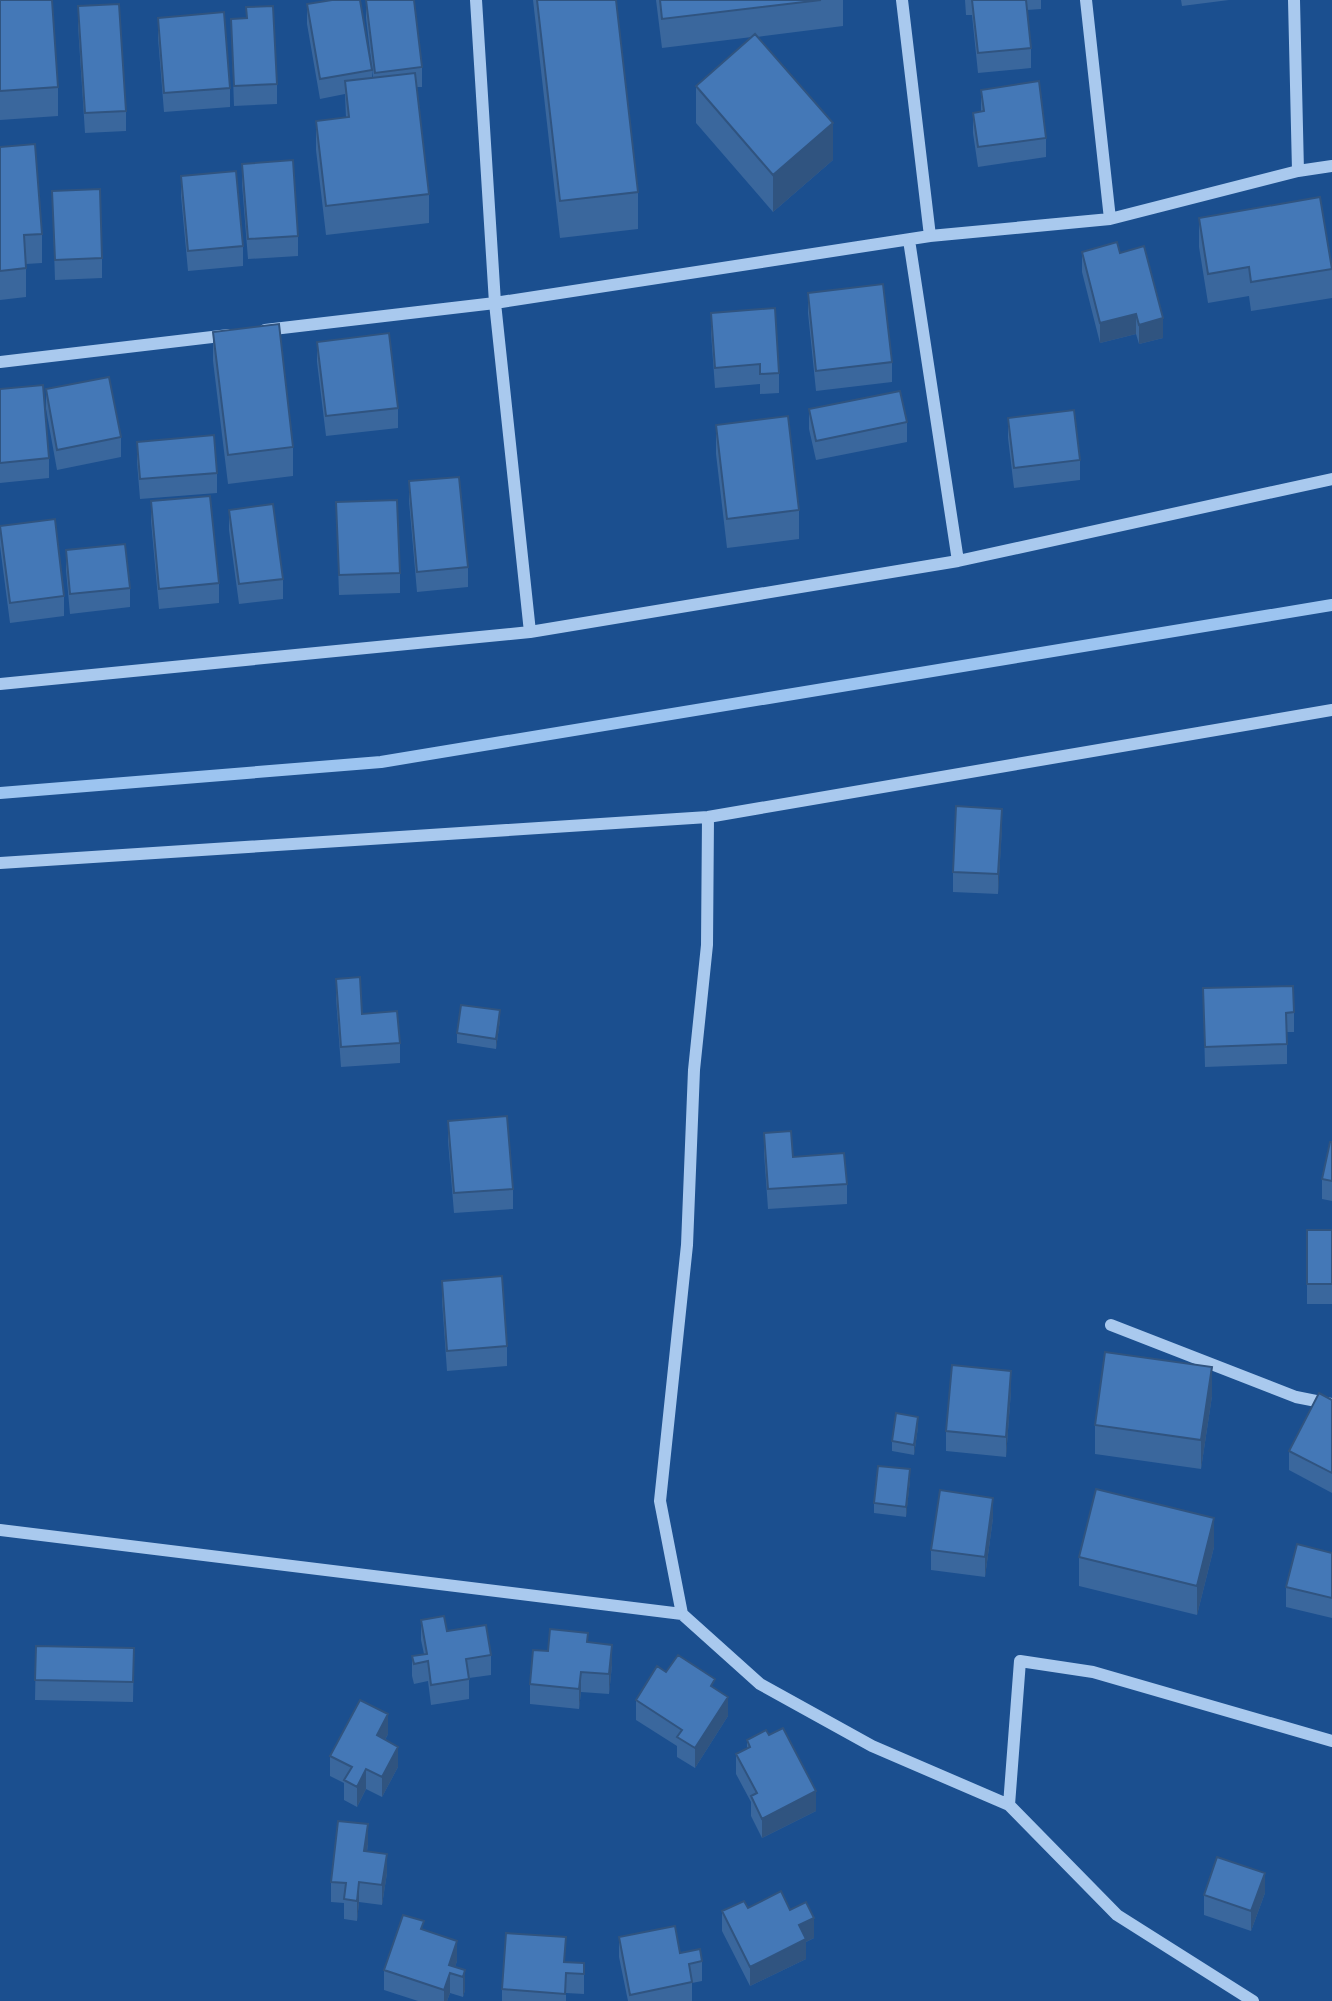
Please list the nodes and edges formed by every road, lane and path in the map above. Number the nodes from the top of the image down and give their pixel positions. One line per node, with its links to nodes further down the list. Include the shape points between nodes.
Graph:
1 (476, 0): 10 (street)
2 (902, 0): 8 (street)
3 (1086, 0): 7 (street)
4 (1294, 0): 6 (street)
5 (1332, 166): 6 (street)
6 (1298, 171): 7 (street)
7 (1110, 219): 8 (street)
8 (930, 236): 9 (street)
9 (908, 240): 10 (street); 13 (street)
10 (495, 303): 11 (street); 14 (street)
11 (0, 362)
12 (1332, 478): 13 (street)
13 (958, 561): 14 (street)
14 (530, 632): 15 (street)
15 (0, 684)
16 (1332, 710): 17 (street)
17 (708, 817): 18 (street); 22 (street, via 707,945 694,1070 687,1245 660,1501)
18 (0, 863)
19 (1111, 1325): 20 (street, via 1296,1397)
20 (1332, 1404)
21 (0, 1530): 22 (street)
22 (682, 1614): 24 (street, via 760,1684 872,1746)
23 (1332, 1741): 24 (street, via 1093,1672 1020,1661)
24 (1009, 1805): 25 (street, via 1117,1915)
25 (1253, 2001)

